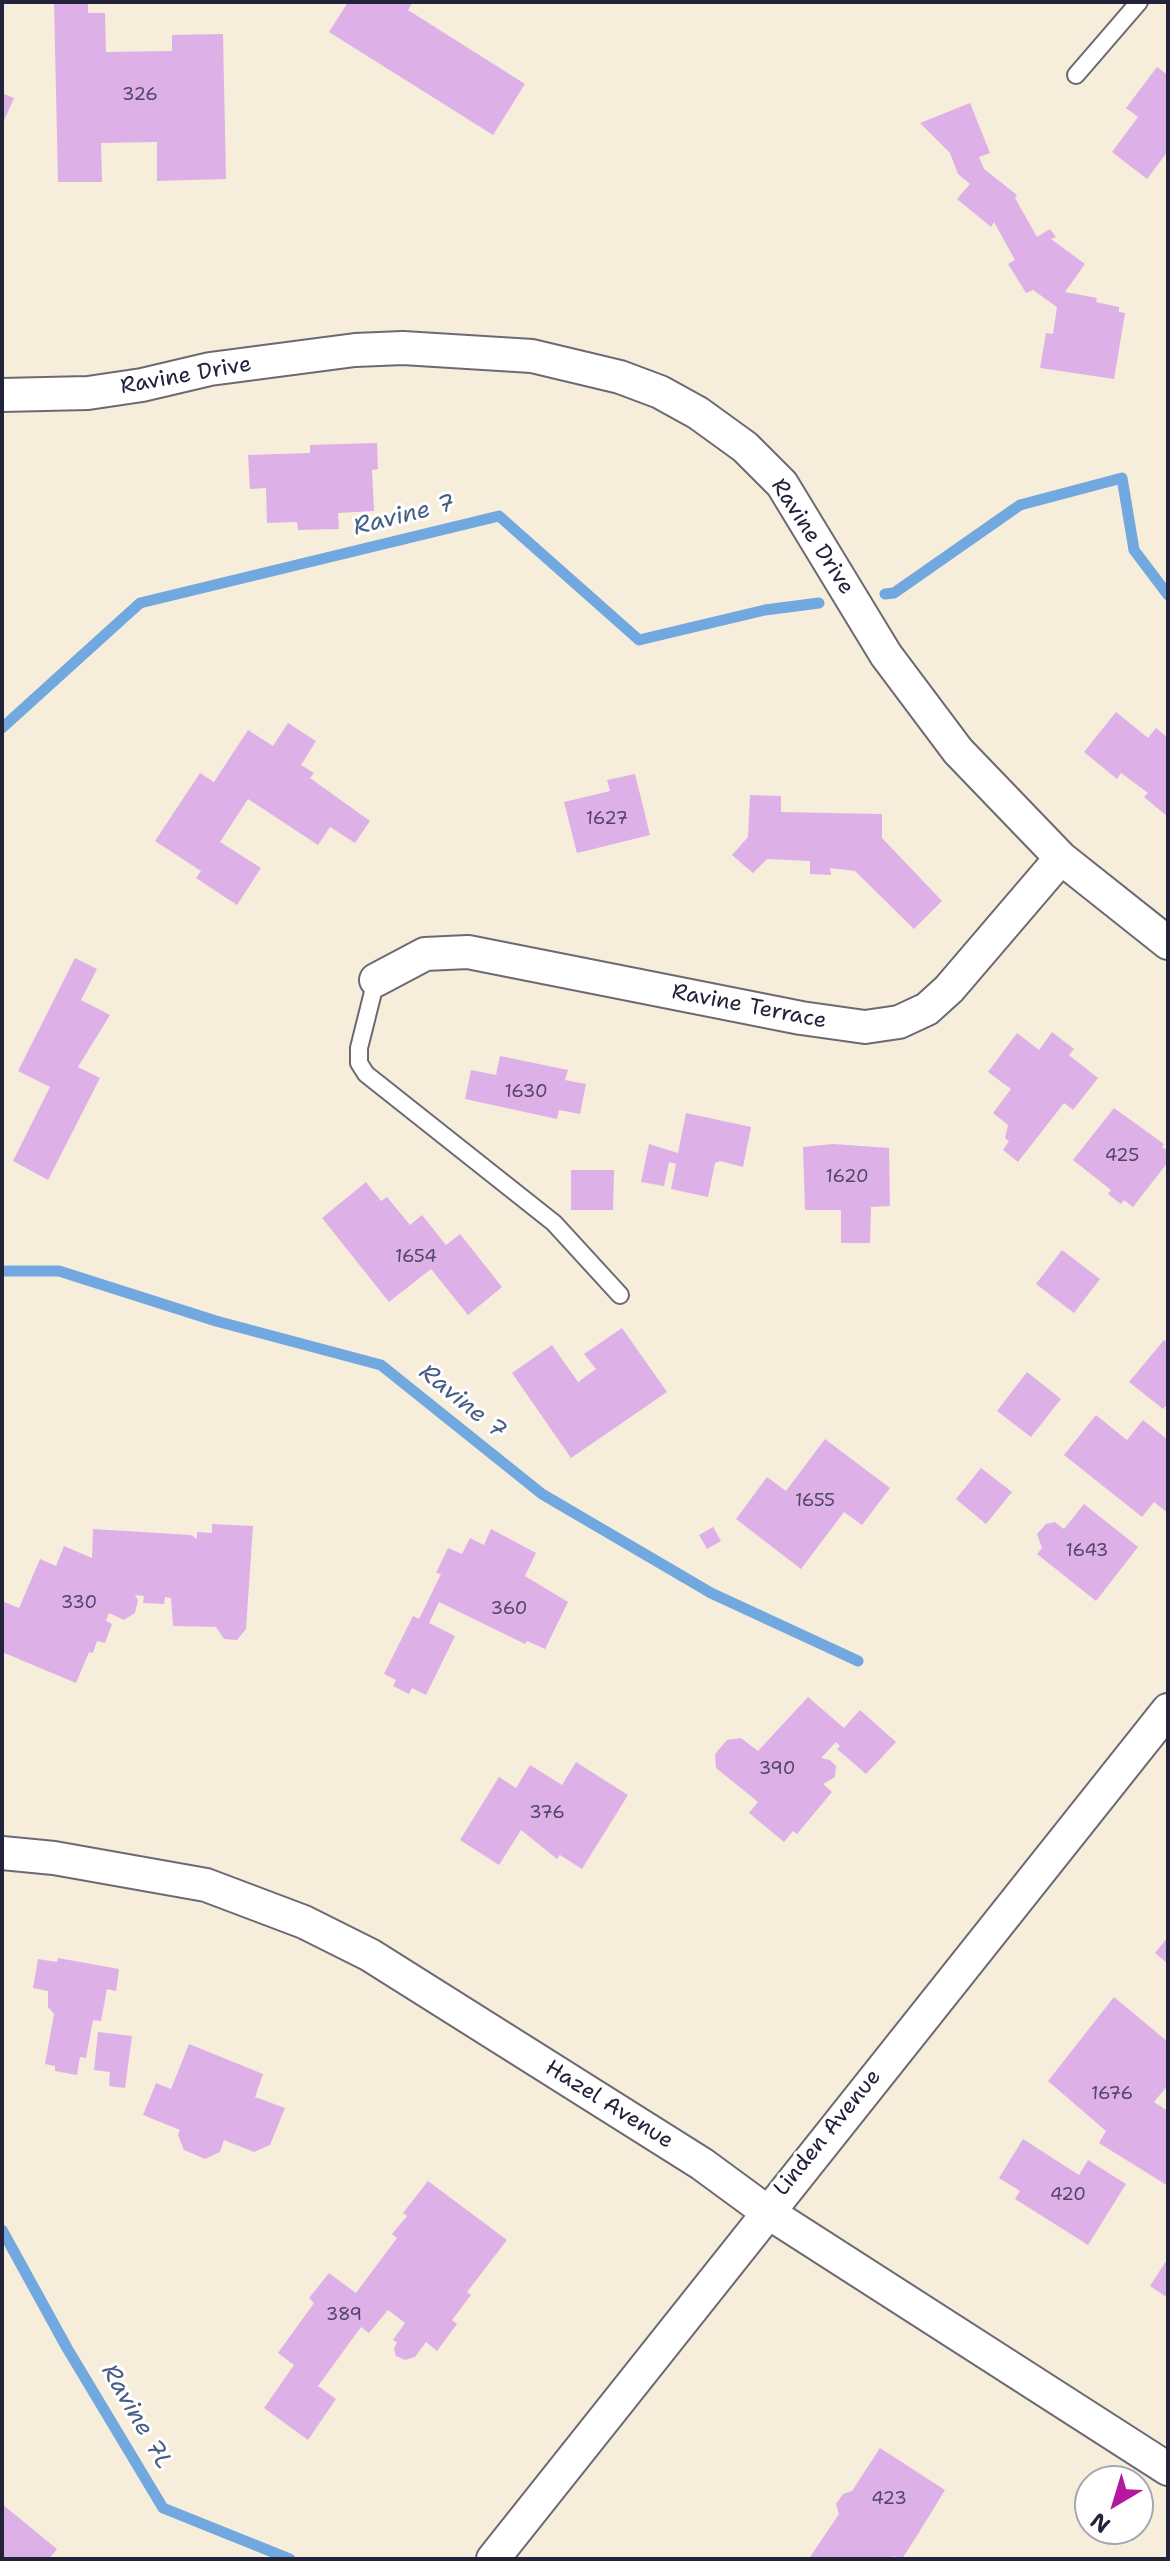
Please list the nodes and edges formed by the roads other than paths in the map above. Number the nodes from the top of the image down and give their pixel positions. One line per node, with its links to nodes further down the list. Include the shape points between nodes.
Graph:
1 (1139, 2): 2 (lane)
2 (1076, 75)
3 (2, 395): 4 (street, Ravine Drive, via 88,393 210,369 403,348 532,356 660,392 745,447 782,484 886,655 958,751)
4 (1061, 858): 5 (street, Ravine Drive); 6 (street, Ravine Terrace, via 949,989 927,1009 899,1022 865,1027 801,1018 468,952 425,954)
5 (1168, 943)
6 (376, 980): 7 (lane, via 359,1048 366,1074 554,1223)
7 (620, 1295)
8 (1168, 1710): 10 (street, Linden Avenue)
9 (2, 1853): 10 (street, Hazel Avenue, via 206,1885 304,1922 370,1955 702,2164)
10 (766, 2211): 11 (street, Hazel Avenue); 12 (street, Linden Avenue)
11 (1168, 2469)
12 (493, 2559)

